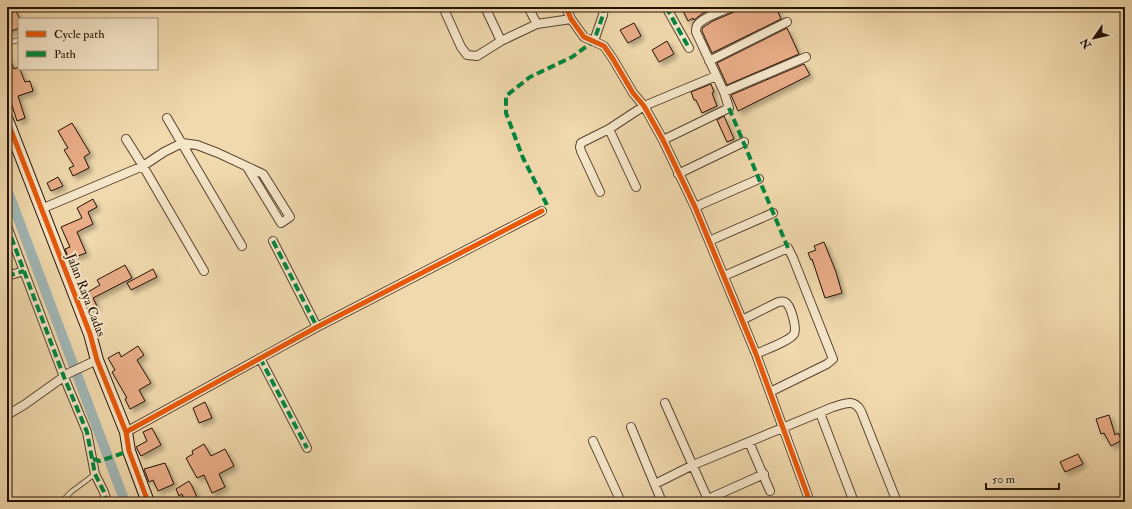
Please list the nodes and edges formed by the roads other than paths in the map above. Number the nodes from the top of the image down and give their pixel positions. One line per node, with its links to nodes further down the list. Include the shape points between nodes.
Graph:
1 (443, 7): 12 (street, via 467,55 477,56)
2 (485, 7): 12 (street)
3 (528, 7): 10 (street)
4 (566, 7): 8 (street)
5 (604, 7): 13 (street)
6 (666, 7): 15 (street)
7 (732, 7): 17 (street, via 706,18 696,27)
8 (571, 19): 10 (street); 13 (street, via 584,37)
9 (786, 22): 17 (street)
10 (537, 24): 12 (street)
11 (18, 40): 14 (lane)
12 (501, 41)
13 (594, 41): 20 (street, via 604,46)
14 (7, 43)
15 (688, 48)
16 (806, 57): 19 (street)
17 (709, 61): 18 (street)
18 (716, 76): 19 (street); 20 (street)
19 (724, 92): 25 (street, via 729,108)
20 (644, 106): 23 (street); 25 (street)
21 (167, 118): 27 (street)
22 (7, 120): 35 (street, Jalan Raya Cadas)
23 (609, 129): 32 (street); 33 (street, via 580,145)
24 (126, 139): 28 (street)
25 (663, 140): 30 (street)
26 (744, 142): 30 (street)
27 (182, 143): 28 (street); 29 (street, via 197,145); 41 (street)
28 (143, 166): 35 (street); 43 (street)
29 (247, 167): 29 (street, via 263,174 290,217 281,223)
30 (678, 174): 34 (street)
31 (759, 179): 34 (street)
32 (636, 187)
33 (600, 192)
34 (695, 207): 40 (street)
35 (41, 209): 50 (street, Jalan Raya Cadas, via 90,334)
36 (542, 211): 47 (street)
37 (774, 213): 40 (street)
38 (7, 226): 42 (street)
39 (273, 241): 47 (street)
40 (709, 241): 45 (street)
41 (242, 246)
42 (24, 271): 44 (street); 51 (street)
43 (204, 271)
44 (7, 276)
45 (724, 276): 46 (street); 52 (street, via 788,248 793,258 833,359)
46 (742, 320): 48 (street); 48 (street, via 780,301 788,306 794,319 794,334)
47 (317, 327): 49 (street)
48 (756, 354): 52 (street)
49 (260, 358): 58 (street); 61 (street)
50 (92, 362): 51 (street); 58 (street, Jalan Raya Cadas)
51 (66, 375): 55 (street); 63 (street, via 87,432)
52 (770, 392): 57 (street)
53 (665, 403): 62 (street)
54 (820, 413): 57 (street); 74 (street); 75 (street, via 847,403 858,406)
55 (7, 415)
56 (631, 427): 65 (street)
57 (783, 428): 60 (street); 73 (street)
58 (126, 432): 70 (street, Jalan Raya Cadas, via 129,451)
59 (593, 440): 71 (street)
60 (750, 442): 62 (street); 64 (street)
61 (307, 448)
62 (693, 465): 65 (street); 67 (street)
63 (95, 474): 68 (lane); 69 (street)
64 (764, 474): 66 (street); 67 (street)
65 (655, 484): 72 (street)
66 (770, 491)
67 (708, 501)
68 (61, 502)
69 (107, 502)
70 (148, 502)
71 (621, 502)
72 (662, 502)
73 (810, 502)
74 (854, 502)
75 (896, 502)

